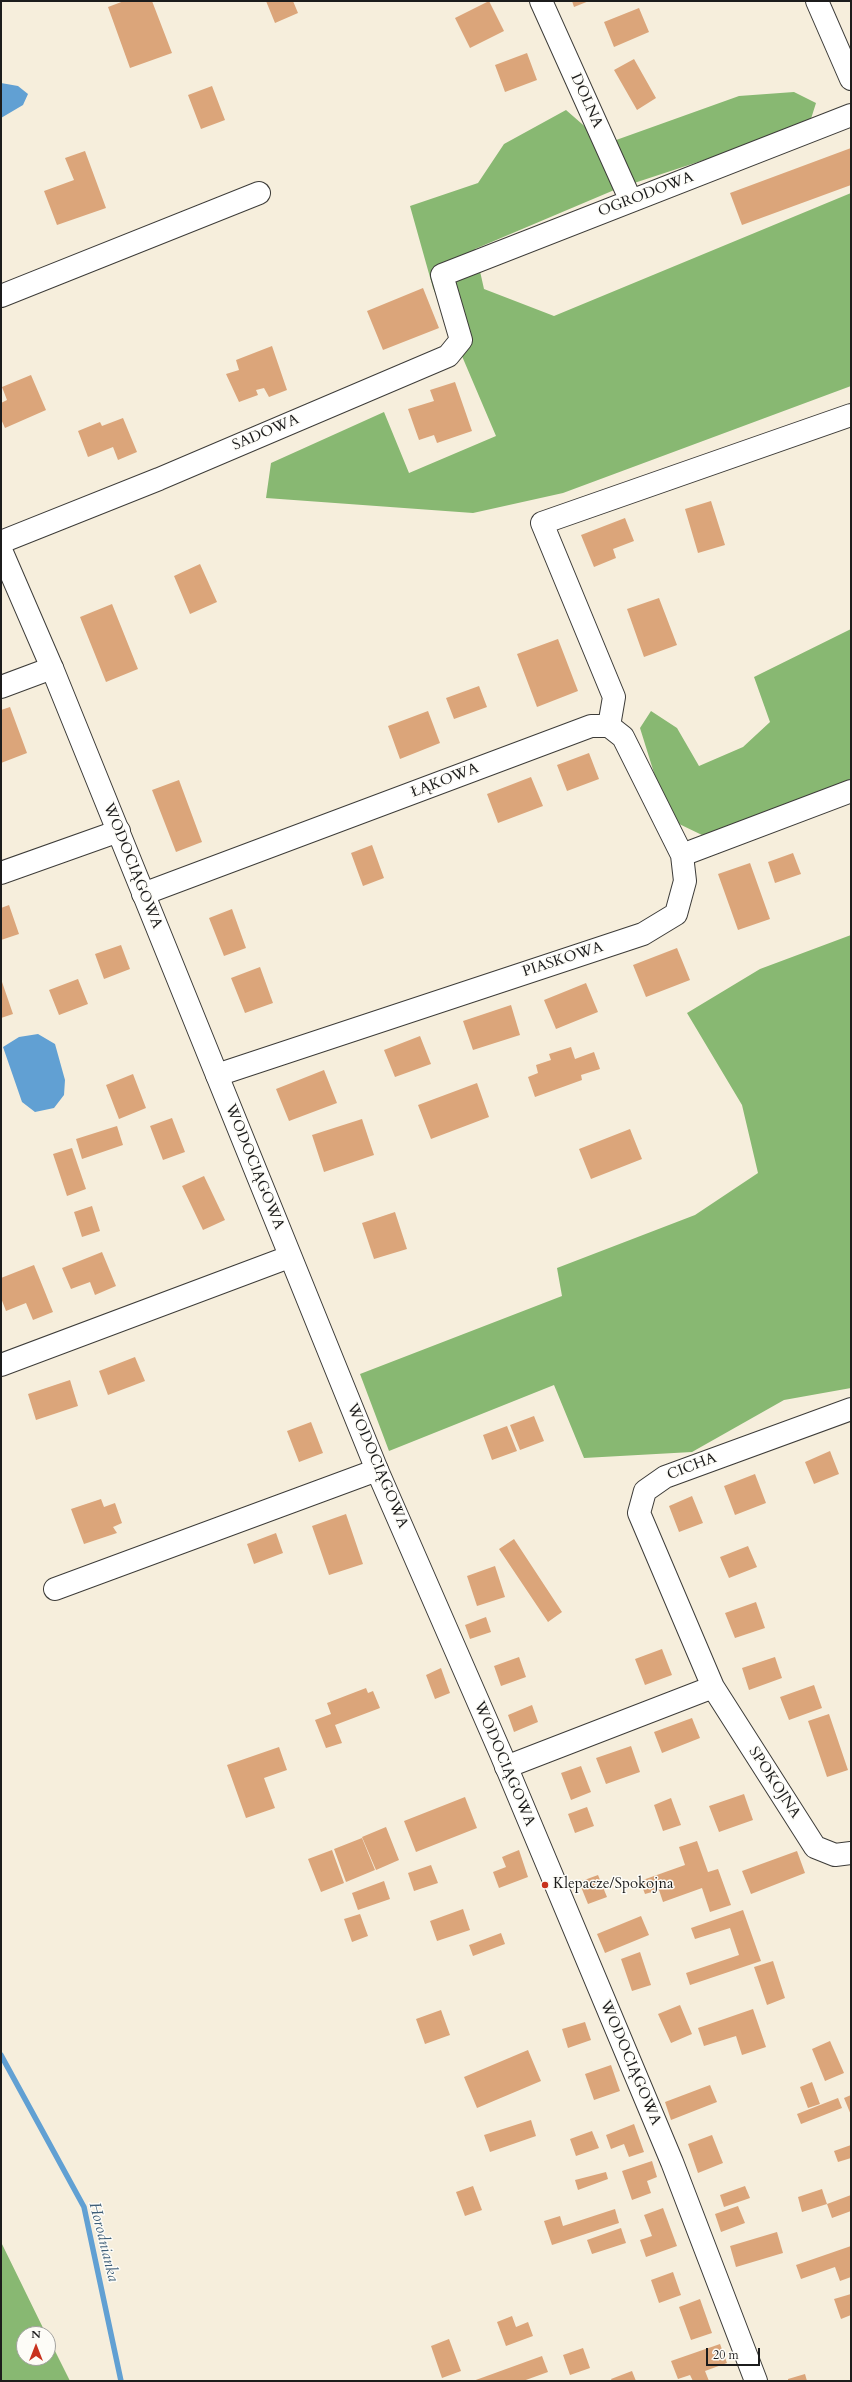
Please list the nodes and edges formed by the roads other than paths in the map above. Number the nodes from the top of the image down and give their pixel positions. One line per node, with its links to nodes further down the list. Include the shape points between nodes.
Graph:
1 (541, 1): 6 (street, DOLNA)
2 (817, 1): 3 (street)
3 (851, 79)
4 (851, 115): 6 (street, OGRODOWA)
5 (259, 193): 8 (street)
6 (631, 200): 7 (street, OGRODOWA)
7 (442, 275): 10 (street, SADOWA, via 454,310 460,340 448,356)
8 (1, 296)
9 (851, 416): 14 (street, via 542,523 614,697)
10 (1, 542)
11 (1, 550): 12 (street, WODOCIĄGOWA)
12 (52, 668): 13 (street); 16 (street, WODOCIĄGOWA)
13 (1, 687)
14 (609, 726): 17 (street, via 623,737); 19 (street, ŁĄKOWA, via 591,726)
15 (851, 791): 17 (street)
16 (118, 831): 18 (street); 19 (street, WODOCIĄGOWA)
17 (682, 855): 20 (street, PIASKOWA, via 685,881 676,914 643,934)
18 (1, 873)
19 (143, 894): 20 (street, WODOCIĄGOWA)
20 (217, 1075): 21 (street, WODOCIĄGOWA)
21 (289, 1257): 22 (street); 24 (street, WODOCIĄGOWA)
22 (1, 1365)
23 (851, 1409): 26 (street, CICHA, via 665,1476 645,1491 639,1513)
24 (377, 1470): 25 (street); 27 (street, WODOCIĄGOWA)
25 (55, 1589)
26 (713, 1687): 27 (street); 28 (street, SPOKOJNA, via 815,1847 835,1855)
27 (506, 1767): 29 (street, WODOCIĄGOWA, via 672,2162)
28 (851, 1853)
29 (756, 2381)

